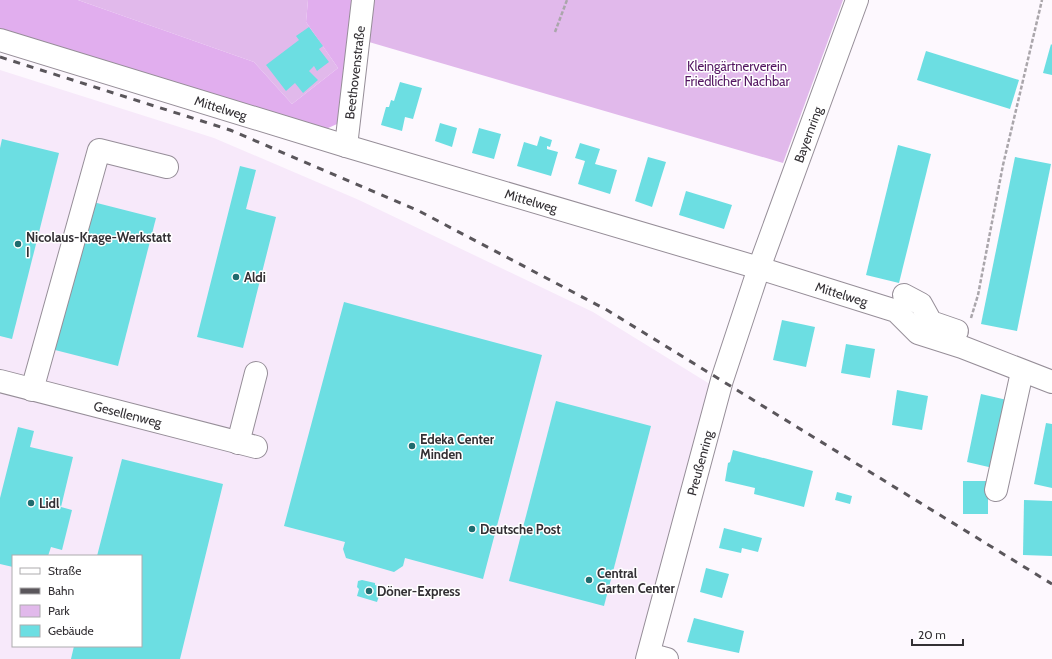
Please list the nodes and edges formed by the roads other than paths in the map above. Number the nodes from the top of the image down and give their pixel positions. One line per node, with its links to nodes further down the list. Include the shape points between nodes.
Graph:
1 (363, 0): 4 (street, Beethovenstraße)
2 (857, 0): 6 (street, Bayernring)
3 (0, 40): 4 (street, Mittelweg)
4 (346, 146): 6 (street, Mittelweg)
5 (167, 167): 13 (street, via 99,150)
6 (759, 268): 8 (street, Mittelweg, via 896,311 918,332); 15 (street, Preußenring, via 722,380)
7 (904, 295): 8 (street, via 921,304 931,322)
8 (964, 340): 10 (street, Mittelweg)
9 (256, 372): 13 (street, Gesellenweg, via 247,445)
10 (1022, 372): 12 (street, Mittelweg); 14 (street)
11 (0, 381): 13 (street, Gesellenweg)
12 (1052, 382)
13 (32, 390)
14 (996, 490)
15 (654, 657)

